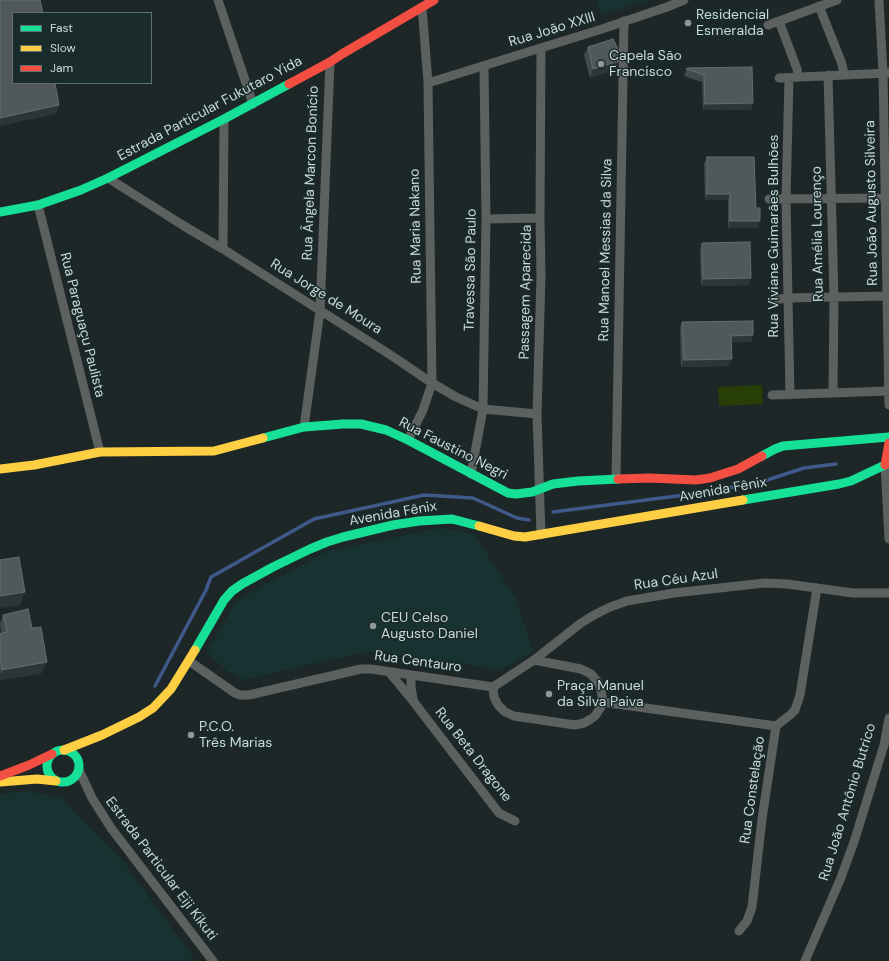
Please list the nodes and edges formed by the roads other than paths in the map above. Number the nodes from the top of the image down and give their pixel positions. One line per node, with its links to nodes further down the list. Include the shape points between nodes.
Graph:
1 (218, 0): 21 (street)
2 (434, 0): 7 (street, Estrada Particular Fukutaro Yida)
3 (686, 0): 9 (street, Rua João XXIII)
4 (837, 0): 6 (street)
5 (879, 0): 8 (street, Rua João Augusto Silveira)
6 (819, 6): 10 (street); 17 (street)
7 (422, 7): 13 (street, Estrada Particular Fukutaro Yida); 20 (street, Rua Maria Nakano)
8 (884, 13): 15 (street, Rua João Augusto Silveira)
9 (624, 21): 12 (street, Rua João XXIII); 55 (street, Rua Manoel Messias da Silva)
10 (779, 21): 11 (street); 18 (street, Rua Viviane Guimarães Bulhões, via 798,69)
11 (768, 25)
12 (541, 48): 14 (street, Rua João XXIII); 31 (street, Passagem Aparecida)
13 (330, 62): 21 (street, Estrada Particular Fukutaro Yida); 38 (street, Rua Ângela Marcon Bonício)
14 (484, 66): 20 (street, Rua João XXIII); 32 (street, Travessa São Paulo)
15 (886, 73): 17 (street); 23 (street, Rua João Augusto Silveira)
16 (828, 75): 17 (street); 18 (street); 26 (street, Rua Amélia Lourenço)
17 (844, 75)
18 (794, 77): 19 (street); 25 (street, Rua Viviane Guimarães Bulhões)
19 (779, 78)
20 (428, 83): 39 (street, Rua Maria Nakano)
21 (253, 104): 22 (street, Estrada Particular Fukutaro Yida)
22 (224, 119): 24 (street, Estrada Particular Fukutaro Yida); 33 (street)
23 (887, 145): 28 (street, Rua João Augusto Silveira)
24 (108, 178): 29 (street, Estrada Particular Fukutaro Yida); 33 (street, Rua Jorge de Moura)
25 (786, 199): 26 (street); 27 (street); 36 (street, Rua Viviane Guimarães Bulhões)
26 (831, 199): 28 (street); 35 (street, Rua Amélia Lourenço)
27 (769, 200)
28 (887, 204): 34 (street, Rua João Augusto Silveira)
29 (38, 205): 30 (street, Estrada Particular Fukutaro Yida); 51 (street, Rua Paraguaçu Paulista)
30 (0, 212)
31 (540, 218): 32 (street); 46 (street, Passagem Aparecida)
32 (486, 219): 45 (street, Travessa São Paulo)
33 (223, 249): 38 (street, Rua Jorge de Moura)
34 (888, 296): 35 (street); 40 (street, Rua João Augusto Silveira)
35 (834, 297): 36 (street); 41 (street, Rua Amélia Lourenço)
36 (788, 298): 37 (street); 43 (street, Rua Viviane Guimarães Bulhões)
37 (773, 300)
38 (320, 310): 39 (street, Rua Jorge de Moura); 47 (street, Rua Ângela Marcon Bonício)
39 (432, 383): 45 (street, Rua Jorge de Moura); 49 (street, Rua Maria Nakano, via 423,410)
40 (888, 391): 41 (street); 44 (street, Rua João Augusto Silveira)
41 (834, 393): 43 (street)
42 (772, 395): 43 (street)
43 (790, 395)
44 (889, 405)
45 (483, 409): 46 (street, Rua Jorge de Moura); 54 (street, Travessa São Paulo)
46 (538, 414): 56 (street, Passagem Aparecida)
47 (304, 427): 49 (street, Rua Faustino Negri, via 361,424 386,430); 51 (street, Rua Faustino Negri, via 214,451)
48 (889, 437): 55 (street, Rua Faustino Negri, via 783,446 738,469 710,478)
49 (408, 440): 54 (street, Rua Faustino Negri)
50 (889, 443): 52 (street)
51 (100, 452): 53 (street, Rua Faustino Negri)
52 (887, 464): 57 (street, Avenida Fênix, via 839,484); 58 (street)
53 (0, 469)
54 (471, 474): 56 (street, Rua Faustino Negri, via 508,493 525,494)
55 (616, 479): 56 (street, Rua Faustino Negri, via 564,482)
56 (540, 489): 57 (street, Passagem Aparecida)
57 (541, 535): 61 (street, Avenida Fênix, via 514,536 467,522 442,519 393,525 327,542 273,567 232,591 224,600)
58 (889, 539)
59 (817, 588): 60 (street, Rua Céu Azul, via 853,593); 62 (street, Rua Céu Azul, via 766,583 627,601 581,623); 69 (street, Rua Constelação, via 800,695 795,710)
60 (889, 593)
61 (189, 660): 63 (street, Rua Centauro, via 235,693 245,695 360,669); 70 (street, Avenida Fênix, via 171,690 153,708 139,718)
62 (534, 660): 65 (street, Rua Céu Azul); 67 (street, via 581,669 591,674 602,691)
63 (389, 672): 64 (street, Rua Centauro); 66 (street, Rua Beta Dragone)
64 (411, 675): 65 (street, Rua Centauro); 66 (street)
65 (493, 687): 67 (street, via 496,701 505,712 514,716 567,724 575,725 591,719)
66 (413, 701): 77 (street, Rua Beta Dragone, via 499,813)
67 (602, 702): 69 (street)
68 (889, 718): 80 (street, Rua João Antônio Butrico, via 884,745 854,842)
69 (776, 726): 78 (street, Rua Constelação, via 754,896 750,914)
70 (93, 739): 71 (street, Avenida Fênix); 73 (street)
71 (64, 750): 72 (street); 73 (street, via 75,755)
72 (52, 754): 74 (street); 75 (street, via 47,769)
73 (79, 766): 75 (street, via 77,776 70,781); 79 (street, Estrada Particular Eiji Kikuti, via 92,798 111,828)
74 (0, 776)
75 (56, 781): 76 (street, via 37,779)
76 (0, 782)
77 (515, 821)
78 (739, 932)
79 (213, 961)
80 (805, 961)

